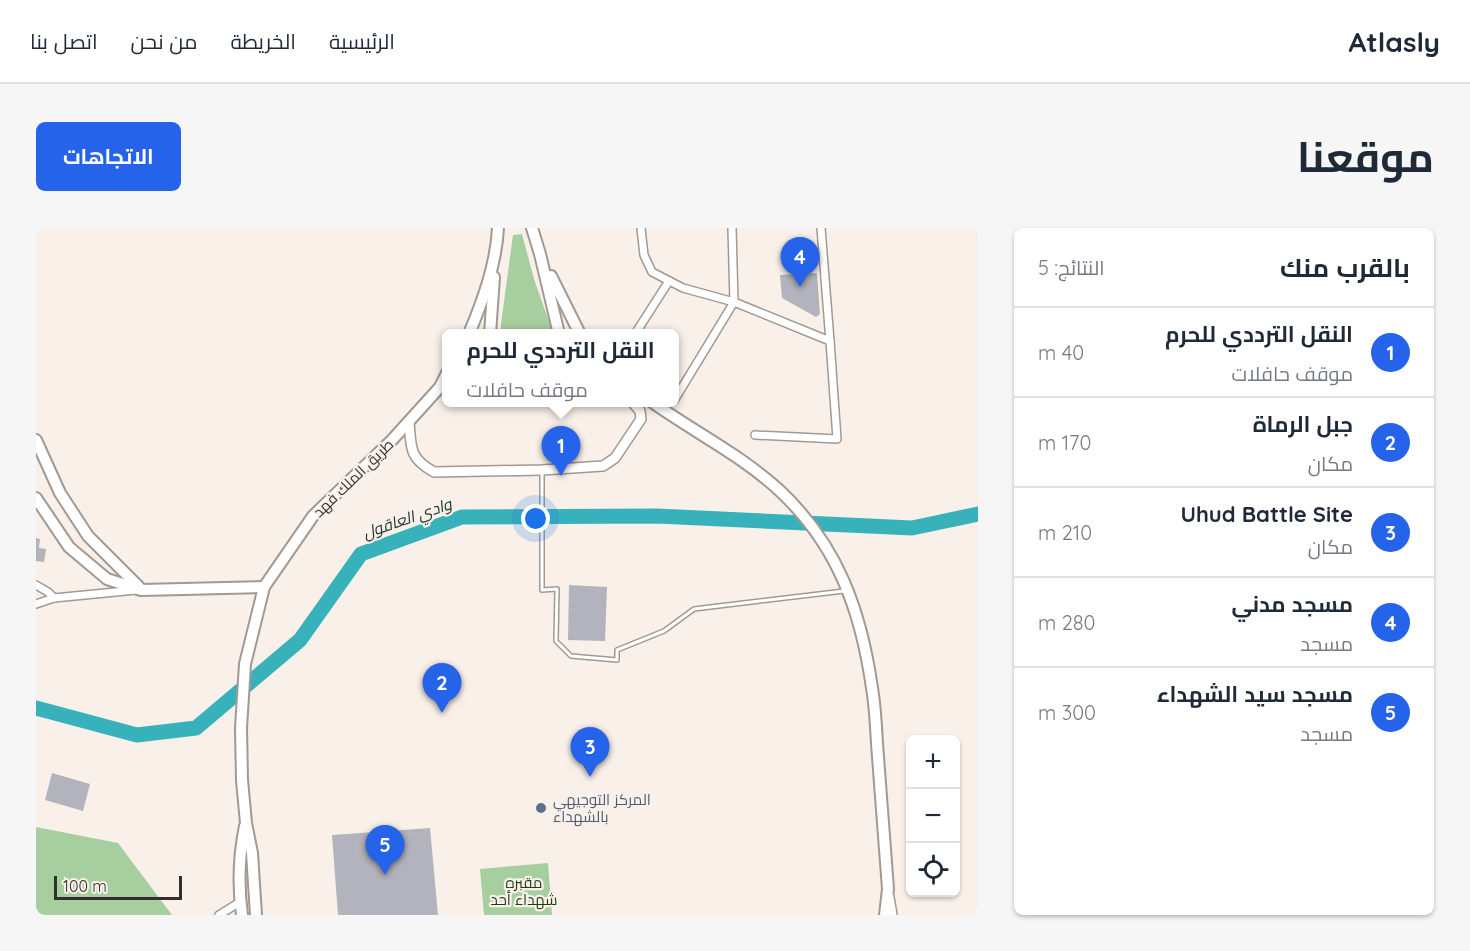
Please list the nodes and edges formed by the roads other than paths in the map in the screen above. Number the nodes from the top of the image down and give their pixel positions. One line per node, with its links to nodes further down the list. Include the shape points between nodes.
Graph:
1 (498, 228): 7 (main road)
2 (532, 228): 6 (main road)
3 (641, 228): 8 (street, via 644,255 652,272)
4 (732, 228): 9 (street)
5 (821, 228): 15 (street)
6 (540, 254): 12 (main road); 13 (main road)
7 (495, 256): 10 (main road); 11 (main road)
8 (669, 281): 9 (street); 14 (street)
9 (734, 302): 15 (street); 17 (street)
10 (471, 329)
11 (490, 329)
12 (559, 329)
13 (578, 329)
14 (638, 329)
15 (830, 340): 23 (street, via 837,439)
16 (442, 383): 22 (main road, طريق الملك فهد)
17 (679, 393)
18 (636, 407): 25 (street, via 641,419 615,458 603,466)
19 (659, 407): 21 (main road)
20 (670, 407): 21 (street)
21 (667, 413): 30 (main road, via 779,490 821,539)
22 (410, 421): 25 (street, via 413,452 422,465 434,472); 28 (main road, طريق الملك فهد, via 313,516)
23 (755, 435)
24 (36, 440): 29 (main road, via 60,493 88,536)
25 (542, 470): 30 (lane, via 542,590 557,589 556,641 572,656 617,660 617,650 664,631 694,609)
26 (36, 498): 29 (main road, via 69,547 106,579)
27 (36, 585): 31 (street)
28 (264, 587): 29 (main road); 33 (main road, طريق الملك فهد, via 245,664 241,728)
29 (141, 590): 31 (street)
30 (849, 591): 34 (main road, via 873,690)
31 (54, 598): 32 (street)
32 (36, 604)
33 (246, 823): 35 (main road, via 240,848); 38 (main road)
34 (888, 889): 39 (main road); 40 (street)
35 (240, 902): 36 (street); 37 (main road)
36 (219, 915)
37 (242, 915)
38 (256, 915)
39 (885, 915)
40 (892, 915)

